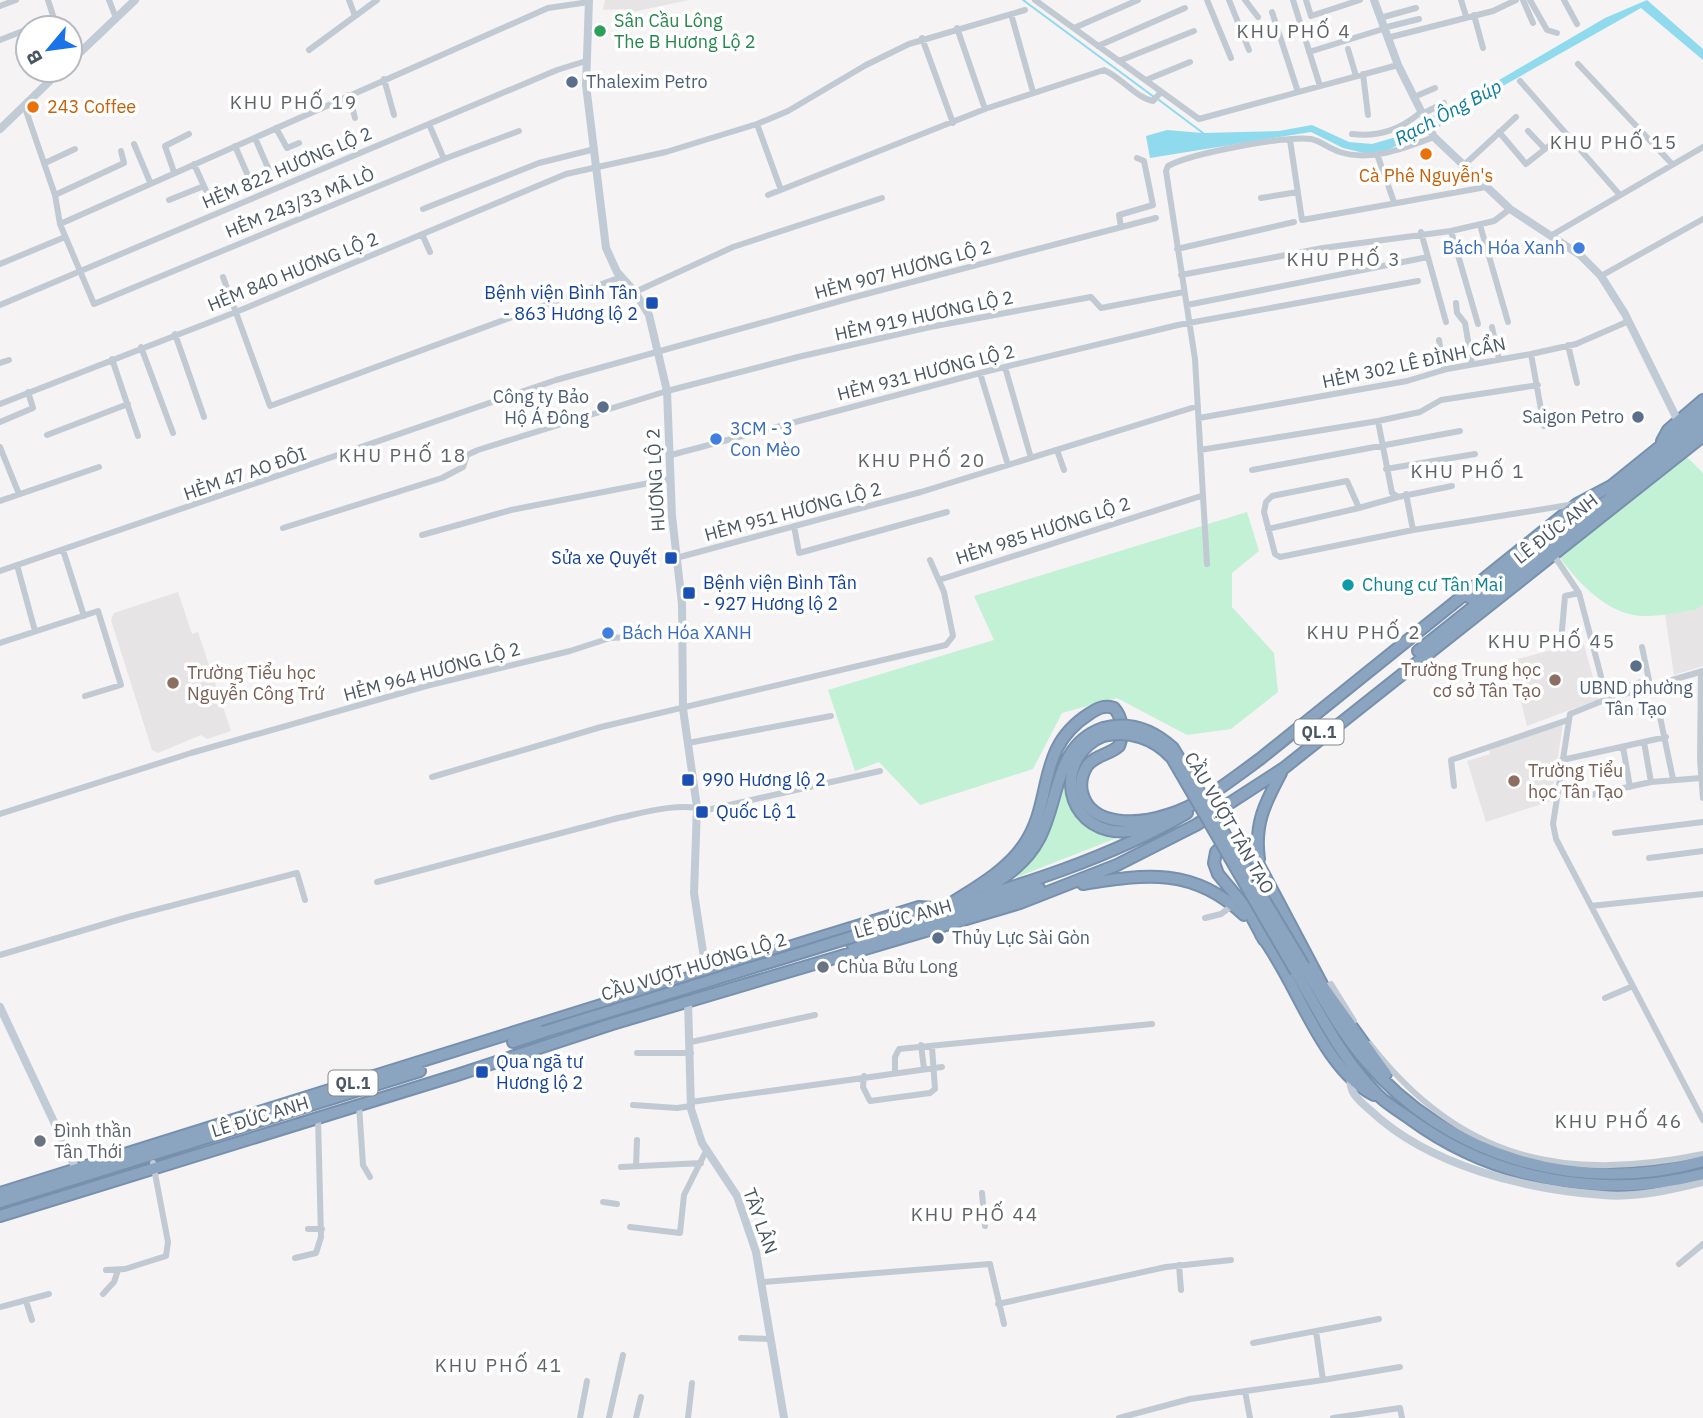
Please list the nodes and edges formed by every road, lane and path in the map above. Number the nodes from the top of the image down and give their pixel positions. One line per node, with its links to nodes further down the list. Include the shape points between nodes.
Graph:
1 (16, 0): 22 (street)
2 (109, 0): 33 (street)
3 (135, 0): 33 (street)
4 (349, 0): 30 (street)
5 (377, 0): 30 (street)
6 (1035, 0): 39 (street)
7 (1138, 0): 39 (street)
8 (1207, 0): 51 (street)
9 (1229, 0): 49 (street)
10 (1245, 0): 32 (street)
11 (1293, 0): 50 (street)
12 (1306, 0): 13 (street, via 1311,16)
13 (1360, 0)
14 (1374, 0): 34 (street)
15 (1461, 0): 31 (street)
16 (1496, 0): 25 (street)
17 (1516, 0): 25 (street)
18 (1523, 0): 36 (street)
19 (1530, 0): 42 (street, via 1547,30)
20 (1564, 0): 37 (street)
21 (589, 1): 52 (street, HƯƠNG LỘ 2); 58 (street, via 548,8)
22 (0, 6)
23 (1185, 8): 44 (street)
24 (1416, 8): 34 (street)
25 (1499, 8): 29 (street)
26 (1025, 10): 28 (street, HẺM 840 HƯƠNG LỘ 2)
27 (1272, 12): 65 (street)
28 (1011, 14): 38 (street, HẺM 840 HƯƠNG LỘ 2); 64 (street)
29 (1474, 15): 31 (street); 45 (street)
30 (355, 16): 48 (street)
31 (1466, 16): 41 (street)
32 (1258, 17)
33 (116, 18): 46 (street)
34 (1380, 18): 41 (street)
35 (1419, 19): 41 (street)
36 (1533, 23)
37 (1577, 24)
38 (957, 28): 43 (street, HẺM 840 HƯƠNG LỘ 2); 71 (street)
39 (1074, 28): 44 (street)
40 (1194, 31): 53 (street)
41 (1384, 31): 50 (street); 56 (street)
42 (1557, 33)
43 (922, 38): 77 (street); 79 (street, HẺM 840 HƯƠNG LỘ 2)
44 (1098, 46): 53 (street)
45 (1483, 48)
46 (84, 49)
47 (1348, 49): 57 (street)
48 (309, 50)
49 (1249, 50)
50 (1309, 52): 62 (street)
51 (1231, 58)
52 (586, 61): 78 (street, HẺM 822 HƯƠNG LỘ 2); 96 (street, HƯƠNG LỘ 2)
53 (1119, 61): 59 (street)
54 (1190, 62): 59 (street)
55 (1578, 64): 104 (street)
56 (1398, 65): 57 (street); 68 (street)
57 (1360, 75): 62 (street); 74 (street)
58 (384, 79): 67 (street); 73 (street)
59 (1146, 80): 66 (street)
60 (1520, 80): 87 (street)
61 (47, 84): 70 (street)
62 (1320, 86): 65 (street)
63 (1436, 88): 68 (street)
64 (1033, 92): 66 (street, via 1104,70 1146,99); 71 (street)
65 (1298, 92): 66 (street, via 1199,120)
66 (1159, 94)
67 (349, 95): 76 (street); 80 (street)
68 (1414, 97): 72 (street)
69 (1444, 103): 72 (street)
70 (24, 106): 81 (street); 102 (street)
71 (985, 109): 77 (street)
72 (1422, 114): 86 (street, via 1397,129); 88 (street)
73 (394, 115)
74 (1368, 115)
75 (1516, 117): 84 (street)
76 (355, 118)
77 (953, 123): 113 (street)
78 (429, 124): 101 (street); 140 (street, HẺM 822 HƯƠNG LỘ 2)
79 (757, 124): 105 (street, HẺM 840 HƯƠNG LỘ 2); 113 (street)
80 (276, 128): 89 (street); 91 (street, via 286,148)
81 (0, 129)
82 (519, 131): 101 (street, HẺM 243/33 MÃ LÒ)
83 (1528, 131): 97 (street)
84 (1499, 132): 97 (street, via 1525,164); 106 (street)
85 (189, 134): 108 (street, via 165,146)
86 (1352, 134)
87 (1564, 134): 97 (street); 115 (street)
88 (1432, 135): 99 (street); 106 (street)
89 (255, 138): 93 (street); 107 (street)
90 (1290, 140): 99 (street, via 1314,140 1342,153); 114 (street); 136 (street, via 1168,166)
91 (299, 143)
92 (134, 144): 110 (street)
93 (235, 146): 103 (street); 109 (street)
94 (1703, 146): 104 (street)
95 (75, 149): 102 (street)
96 (595, 149): 105 (street, HƯƠNG LỘ 2); 123 (street, via 539,163)
97 (1545, 149)
98 (121, 151): 116 (street, via 124,163)
99 (1377, 154): 122 (street)
100 (1137, 158): 130 (street, via 1144,161 1153,205 1119,215)
101 (444, 159): 140 (street, HẺM 243/33 MÃ LÒ, via 94,304)
102 (45, 163): 116 (street)
103 (194, 163): 108 (street); 111 (street)
104 (1672, 164): 115 (street)
105 (597, 167): 133 (street, HẺM 840 HƯƠNG LỘ 2, via 566,174); 144 (street, HƯƠNG LỘ 2, via 606,248)
106 (1462, 167): 112 (street)
107 (269, 170)
108 (174, 172): 110 (street)
109 (249, 178)
110 (150, 182): 128 (street)
111 (204, 186): 117 (street); 121 (street)
112 (1486, 187): 122 (street); 124 (street)
113 (781, 190): 118 (street)
114 (1298, 192): 120 (street); 127 (street)
115 (1619, 194): 134 (street)
116 (55, 195): 128 (street)
117 (208, 195)
118 (768, 195)
119 (882, 198): 146 (street, via 733,247)
120 (1261, 198)
121 (169, 200)
122 (1394, 202): 127 (street)
123 (424, 209)
124 (1510, 209): 129 (street); 134 (street)
125 (1156, 218): 130 (street, HẺM 907 HƯƠNG LỘ 2)
126 (1703, 219): 142 (street)
127 (1298, 221): 136 (street)
128 (60, 224): 135 (street)
129 (1480, 225): 131 (street); 154 (street)
130 (1121, 227): 162 (street, HẺM 907 HƯƠNG LỘ 2)
131 (1451, 231): 132 (street); 156 (street)
132 (1421, 232): 138 (street); 141 (street)
133 (422, 234): 137 (street); 151 (street, HẺM 840 HƯƠNG LỘ 2)
134 (1552, 235): 142 (street)
135 (65, 237): 139 (street); 140 (street)
136 (1177, 249): 141 (street)
137 (430, 252)
138 (1428, 257): 150 (street); 153 (street)
139 (0, 264)
140 (80, 271): 149 (street, HẺM 822 HƯƠNG LỘ 2)
141 (1181, 275): 147 (street)
142 (1601, 276): 152 (street)
143 (223, 277): 151 (street)
144 (621, 277): 146 (street, HƯƠNG LỘ 2); 151 (street, via 270,406)
145 (1418, 281): 155 (street, HẺM 931 HƯƠNG LỘ 2)
146 (635, 292): 162 (street, HƯƠNG LỘ 2, via 649,315)
147 (1183, 292): 150 (street); 174 (street, HẺM 919 HƯƠNG LỘ 2, via 1101,308 1091,297 944,324)
148 (1456, 303): 168 (street, via 1465,323)
149 (0, 305)
150 (1187, 305): 155 (street)
151 (236, 312): 158 (street, HẺM 840 HƯƠNG LỘ 2)
152 (1629, 321): 160 (street, HẺM 302 LÊ ĐÌNH CẨN); 188 (street)
153 (1446, 322)
154 (1508, 322)
155 (1184, 324): 169 (street, HẺM 931 HƯƠNG LỘ 2); 179 (street)
156 (1478, 324)
157 (1492, 327): 166 (street)
158 (174, 334): 161 (street, HẺM 840 HƯƠNG LỘ 2); 181 (street)
159 (1439, 340): 170 (street)
160 (1568, 345): 163 (street, HẺM 302 LÊ ĐÌNH CẨN); 172 (street)
161 (141, 347): 164 (street, HẺM 840 HƯƠNG LỘ 2); 189 (street)
162 (658, 351): 174 (street, HƯƠNG LỘ 2); 221 (street, HẺM 47 AO ĐÔI, via 506,396)
163 (1531, 354): 166 (street, HẺM 302 LÊ ĐÌNH CẨN); 173 (street)
164 (112, 359): 175 (street, HẺM 840 HƯƠNG LỘ 2); 178 (street)
165 (9, 360): 167 (street)
166 (1499, 360): 168 (street, HẺM 302 LÊ ĐÌNH CẨN)
167 (0, 363)
168 (1472, 364): 170 (street, HẺM 302 LÊ ĐÌNH CẨN)
169 (1005, 367): 171 (street, HẺM 931 HƯƠNG LỘ 2); 198 (street)
170 (1444, 370): 182 (street, HẺM 302 LÊ ĐÌNH CẨN, via 1407,381)
171 (980, 373): 196 (street, HẺM 931 HƯƠNG LỘ 2); 199 (street)
172 (1577, 383)
173 (1538, 385): 183 (street, via 1441,400 1420,412); 185 (street)
174 (667, 391): 196 (street, HƯƠNG LỘ 2); 217 (street, via 478,450 467,455 463,467 442,478)
175 (28, 393): 177 (street, HẺM 840 HƯƠNG LỘ 2); 184 (street, via 33,408)
176 (1703, 402): 188 (highway, LÊ ĐỨC ANH / QL.1)
177 (0, 404)
178 (128, 404): 190 (street); 191 (street)
179 (1197, 407): 182 (street); 194 (street, HẺM 951 HƯƠNG LỘ 2)
180 (1703, 412): 188 (highway, QL.1)
181 (204, 416)
182 (1199, 418): 195 (street)
183 (1378, 421): 192 (street); 195 (street)
184 (0, 422)
185 (1544, 426)
186 (1703, 426): 188 (highway, QL.1)
187 (1460, 432): 192 (street)
188 (1687, 432): 204 (highway, LÊ ĐỨC ANH / QL.1); 206 (highway, LÊ ĐỨC ANH / QL.1, via 1659,447); 213 (highway, LÊ ĐỨC ANH / QL.1)
189 (173, 433)
190 (47, 435)
191 (138, 436)
192 (1382, 446): 202 (street); 203 (street)
193 (0, 447): 208 (street)
194 (1057, 450): 198 (street, HẺM 951 HƯƠNG LỘ 2); 201 (street)
195 (1200, 450): 209 (street)
196 (671, 454): 205 (street, HƯƠNG LỘ 2)
197 (1475, 454): 203 (street)
198 (1031, 458): 199 (street, HẺM 951 HƯƠNG LỘ 2)
199 (1008, 465): 216 (street, HẺM 951 HƯƠNG LỘ 2)
200 (99, 467): 208 (street)
201 (1064, 470)
202 (1252, 470)
203 (1386, 470): 210 (street, via 1392,493)
204 (1636, 478): 213 (highway); 273 (highway, LÊ ĐỨC ANH / QL.1, via 1245,788 1158,841)
205 (670, 479): 220 (street, via 511,510); 223 (street, HƯƠNG LỘ 2)
206 (1615, 484): 212 (highway, LÊ ĐỨC ANH / QL.1); 250 (highway, LÊ ĐỨC ANH / QL.1)
207 (1452, 486): 210 (street)
208 (19, 494): 211 (street)
209 (1200, 496): 225 (street); 228 (street, HẺM 985 HƯƠNG LỘ 2)
210 (1402, 496): 214 (street); 219 (street)
211 (0, 501)
212 (1577, 504): 219 (street); 250 (highway, LÊ ĐỨC ANH / QL.1)
213 (1615, 505): 222 (highway, LÊ ĐỨC ANH / QL.1)
214 (1359, 508): 218 (street); 218 (street, via 1347,481 1272,496 1264,507)
215 (947, 512): 216 (street, via 799,553)
216 (794, 526): 223 (street, HẺM 951 HƯƠNG LỘ 2)
217 (283, 528)
218 (1268, 528): 219 (street, via 1280,557)
219 (1413, 530)
220 (422, 535)
221 (63, 550): 226 (street, HẺM 47 AO ĐÔI); 230 (street)
222 (1553, 554): 229 (street); 251 (highway, LÊ ĐỨC ANH / QL.1)
223 (676, 558): 233 (street, HƯƠNG LỘ 2)
224 (930, 560): 228 (street)
225 (1207, 564)
226 (17, 565): 227 (street, HẺM 47 AO ĐÔI); 232 (street)
227 (0, 571)
228 (939, 580): 240 (street, HẺM 985 HƯƠNG LỘ 2, via 953,636 946,645)
229 (1579, 593): 231 (street, via 1565,596); 239 (street)
230 (84, 616): 232 (street); 238 (street, via 98,611 121,685)
231 (1562, 630)
232 (35, 631): 234 (street)
233 (683, 634): 240 (street, HƯƠNG LỘ 2); 263 (street, HẺM 964 HƯƠNG LỘ 2, via 610,638 378,699)
234 (0, 643)
235 (1643, 647): 237 (street, via 1649,680 1627,687)
236 (1702, 672): 237 (street); 254 (street)
237 (1628, 693): 239 (street)
238 (85, 696)
239 (1607, 699): 243 (street, via 1570,714)
240 (683, 709): 247 (street, HƯƠNG LỘ 2); 253 (street, via 601,727)
241 (1659, 712): 245 (street)
242 (831, 716): 247 (street)
243 (1568, 720): 249 (street); 257 (street, via 1449,762)
244 (1103, 732): 262 (highway, via 1082,751 1073,767 1071,792); 275 (highway, via 1085,736 1069,754 1031,853); 286 (highway, bridge, via 1137,727 1173,748)
245 (1666, 737): 246 (street); 255 (street)
246 (1644, 742): 248 (street); 256 (street)
247 (688, 743): 261 (street, HƯƠNG LỘ 2)
248 (1623, 747): 249 (street); 258 (street)
249 (1562, 760): 278 (street, via 1553,824 1556,839)
250 (1261, 761): 264 (highway, LÊ ĐỨC ANH / QL.1, via 1172,813); 266 (highway, LÊ ĐỨC ANH / QL.1)
251 (1284, 768): 270 (highway, via 1259,815); 272 (highway, LÊ ĐỨC ANH / QL.1, via 1168,841)
252 (880, 771): 261 (street, via 707,810)
253 (432, 777)
254 (1701, 778): 255 (street); 260 (street)
255 (1673, 779): 256 (street)
256 (1651, 782): 258 (street)
257 (1454, 786)
258 (1630, 787): 259 (street)
259 (1591, 795)
260 (1703, 798)
261 (697, 807): 271 (street, via 618,818); 287 (street, HƯƠNG LỘ 2, via 694,893)
262 (1081, 813): 264 (highway, via 1102,822); 266 (highway, via 1096,825 1116,831)
263 (0, 814)
264 (1118, 821): 279 (highway, LÊ ĐỨC ANH / QL.1, via 1094,811 1082,787 1091,762 1121,742 1120,717 1106,706 1081,719 1055,748 1033,827 1019,852)
265 (1703, 822): 267 (street)
266 (1170, 823): 275 (highway, LÊ ĐỨC ANH / QL.1, via 1096,858)
267 (1615, 833)
268 (1703, 851): 269 (street)
269 (1649, 858)
270 (1260, 865): 283 (highway, via 1251,850 1237,840 1221,846 1214,856 1218,874 1248,910); 291 (highway)
271 (377, 883)
272 (1065, 886): 273 (highway); 273 (highway, LÊ ĐỨC ANH / QL.1); 277 (highway, via 1133,876 1178,878)
273 (1040, 891): 281 (highway, LÊ ĐỨC ANH / QL.1); 289 (highway, LÊ ĐỨC ANH / QL.1)
274 (1703, 894): 278 (street)
275 (972, 898): 279 (highway, LÊ ĐỨC ANH / QL.1)
276 (305, 900): 284 (street, via 297,873 128,916)
277 (1229, 902): 280 (street, via 1221,914); 283 (highway)
278 (1591, 906): 290 (street)
279 (944, 908): 281 (highway, LÊ ĐỨC ANH / QL.1); 285 (highway, LÊ ĐỨC ANH / QL.1, via 919,907)
280 (1205, 918)
281 (913, 922): 282 (highway, LÊ ĐỨC ANH / QL.1)
282 (853, 940): 298 (highway, CẦU VƯỢT HƯƠNG LỘ 2 / QL.1)
283 (1264, 940): 309 (highway, via 1325,1043)
284 (0, 955)
285 (734, 964): 287 (highway, LÊ ĐỨC ANH / QL.1); 289 (highway, via 724,975 728,984)
286 (1300, 969): 311 (highway, via 1336,1041); 315 (highway, via 1365,1060)
287 (706, 971): 288 (highway, LÊ ĐỨC ANH / QL.1); 293 (highway)
288 (660, 986): 295 (highway, via 670,995); 326 (highway, LÊ ĐỨC ANH / QL.1)
289 (737, 986): 293 (highway, LÊ ĐỨC ANH / QL.1)
290 (1633, 986): 292 (street); 317 (street)
291 (1324, 988): 315 (highway, via 1374,1059); 320 (street, via 1331,984 1374,1049 1425,1100 1490,1143 1581,1167 1661,1163)
292 (1605, 998)
293 (688, 1001): 295 (highway, LÊ ĐỨC ANH / QL.1); 299 (street, TÂY LÂN)
294 (0, 1006): 326 (street)
295 (665, 1007): 306 (highway, LÊ ĐỨC ANH / QL.1)
296 (815, 1015): 299 (street)
297 (1152, 1024): 301 (street)
298 (544, 1036): 306 (highway, LÊ ĐỨC ANH / QL.1)
299 (691, 1042): 303 (street, TÂY LÂN)
300 (921, 1045): 301 (street); 305 (street); 307 (street, via 899,1049)
301 (932, 1047): 304 (street)
302 (637, 1053): 303 (street)
303 (691, 1053): 312 (street, TÂY LÂN)
304 (938, 1068): 305 (street); 308 (street, via 935,1089 930,1093 870,1101 863,1087)
305 (924, 1069): 307 (street)
306 (448, 1070): 310 (highway, LÊ ĐỨC ANH / QL.1); 310 (highway, LÊ ĐỨC ANH / QL.1); 326 (highway, LÊ ĐỨC ANH / QL.1)
307 (895, 1073): 308 (street)
308 (864, 1076): 312 (street)
309 (1351, 1077): 311 (highway); 329 (street, via 1356,1097 1394,1130 1431,1151 1506,1178 1604,1195 1635,1195)
310 (380, 1096): 313 (highway, LÊ ĐỨC ANH / QL.1); 323 (highway, LÊ ĐỨC ANH / QL.1)
311 (1380, 1097): 327 (highway, via 1436,1139 1524,1174 1610,1186 1642,1186)
312 (691, 1104): 314 (street); 319 (street, TÂY LÂN)
313 (359, 1105): 316 (highway, LÊ ĐỨC ANH / QL.1); 328 (street, via 361,1154)
314 (633, 1105)
315 (1426, 1117): 321 (highway, via 1485,1149 1567,1171 1642,1174)
316 (318, 1118): 323 (highway, LÊ ĐỨC ANH / QL.1); 340 (street)
317 (1703, 1119)
318 (637, 1140): 324 (street)
319 (706, 1151): 322 (street); 348 (street, TÂY LÂN, via 737,1196)
320 (1703, 1154)
321 (1703, 1161)
322 (701, 1163): 324 (street); 338 (street, via 684,1195 680,1233)
323 (153, 1166): 335 (highway, LÊ ĐỨC ANH / QL.1); 336 (highway, LÊ ĐỨC ANH / QL.1); 347 (street, via 168,1242 166,1256)
324 (636, 1166): 325 (street)
325 (621, 1167)
326 (78, 1174): 330 (highway, LÊ ĐỨC ANH / QL.1); 332 (highway, LÊ ĐỨC ANH / QL.1)
327 (1703, 1174)
328 (370, 1177)
329 (1703, 1182)
330 (0, 1193)
331 (982, 1193): 337 (street)
332 (0, 1202)
333 (603, 1202): 334 (street)
334 (617, 1204)
335 (0, 1211)
336 (0, 1216)
337 (985, 1226)
338 (630, 1227)
339 (308, 1229): 340 (street)
340 (322, 1229): 342 (street, via 316,1253)
341 (1703, 1244): 344 (street)
342 (295, 1258)
343 (1231, 1260): 345 (street)
344 (1679, 1264)
345 (1179, 1265): 349 (street); 353 (street)
346 (107, 1270): 347 (street)
347 (118, 1270): 351 (street)
348 (764, 1282): 353 (street, via 990,1264); 360 (street, TÂY LÂN)
349 (1181, 1290)
350 (49, 1294): 352 (street)
351 (103, 1294)
352 (26, 1301): 354 (street); 356 (street)
353 (998, 1304): 357 (street)
354 (0, 1307)
355 (1379, 1319): 358 (street)
356 (32, 1320)
357 (1004, 1324)
358 (1316, 1331): 361 (street); 364 (street)
359 (741, 1338): 360 (street)
360 (771, 1339): 374 (street, TÂY LÂN)
361 (1253, 1343)
362 (623, 1355): 371 (street)
363 (1400, 1367): 364 (street)
364 (1323, 1380): 367 (street)
365 (587, 1381): 369 (street)
366 (692, 1383): 373 (street)
367 (1245, 1391): 375 (street, via 1190,1399); 376 (street)
368 (641, 1398): 372 (street)
369 (581, 1418): 370 (street)
370 (586, 1418)
371 (609, 1418)
372 (636, 1418)
373 (688, 1418)
374 (784, 1418)
375 (1119, 1418)
376 (1250, 1418)
377 (1333, 1418): 378 (street, via 1400,1408)
378 (1402, 1418)

